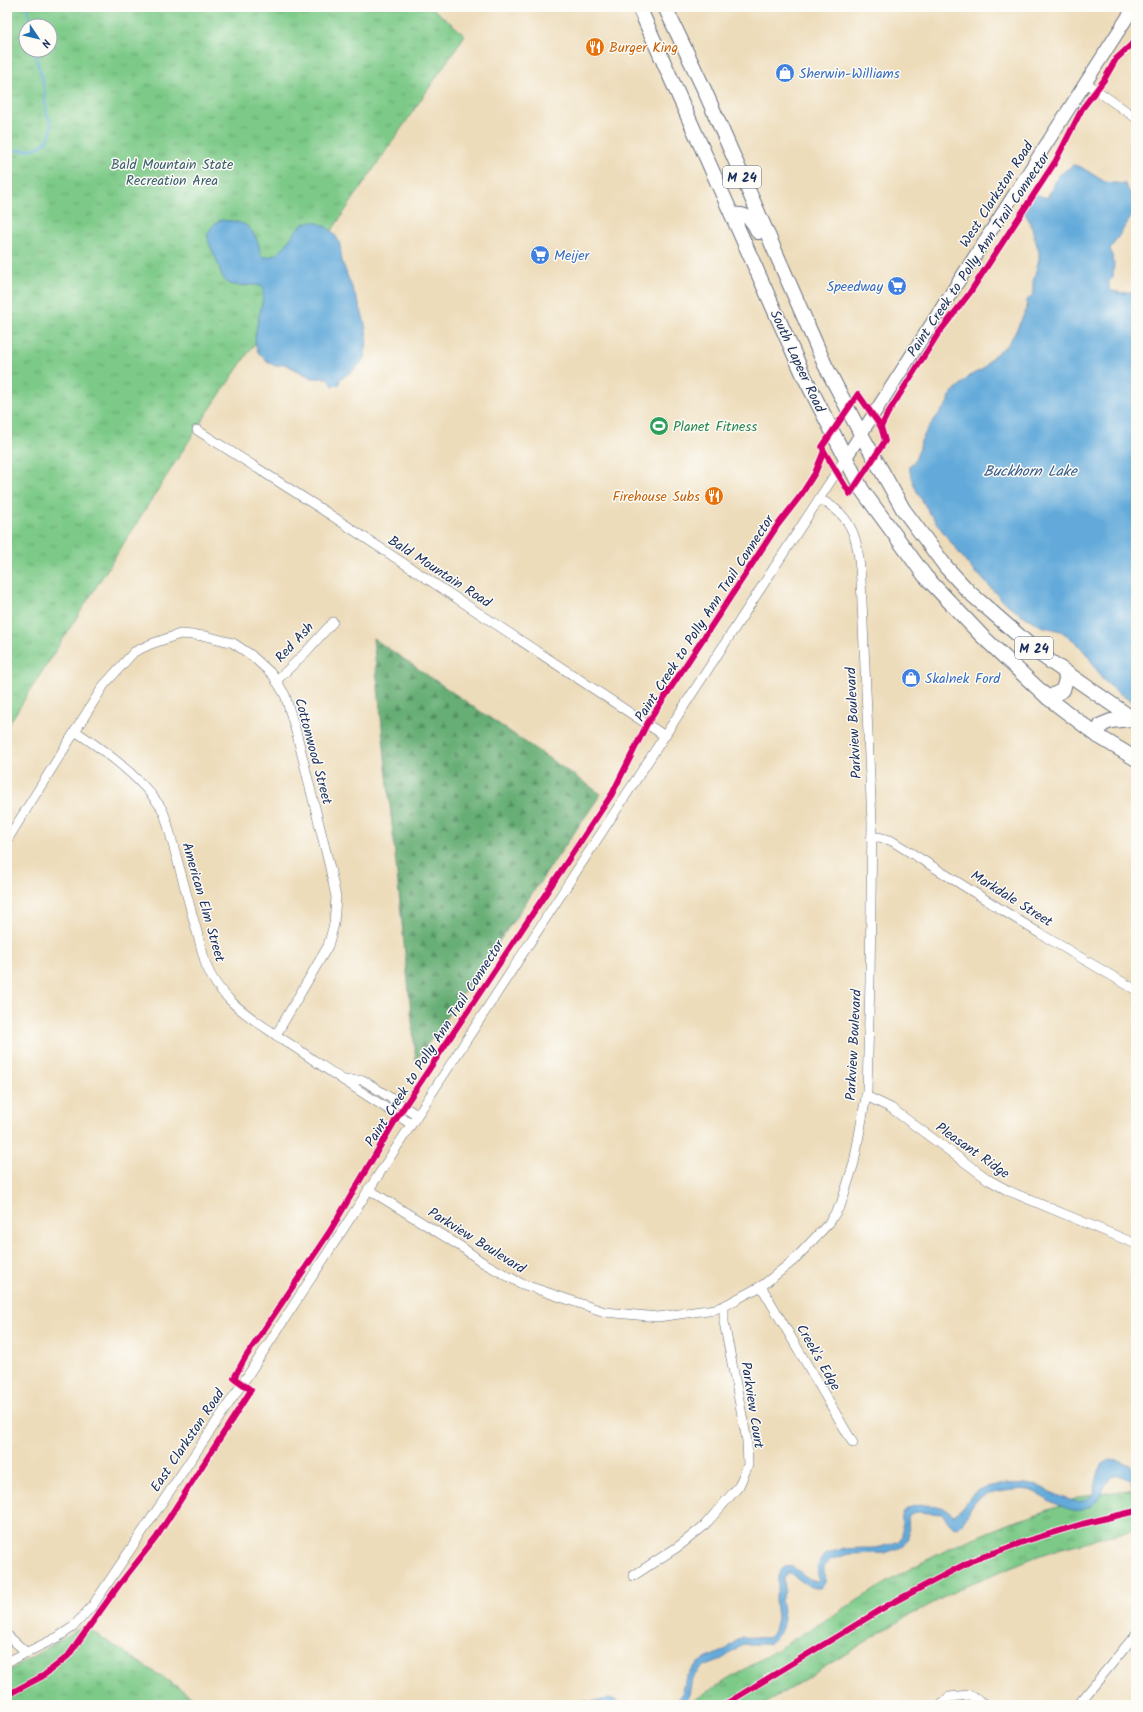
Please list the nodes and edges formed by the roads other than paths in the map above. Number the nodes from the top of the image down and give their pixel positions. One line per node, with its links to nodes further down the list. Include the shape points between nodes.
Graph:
1 (639, 7): 7 (main road, South Lapeer Road / M 24)
2 (665, 7): 6 (main road, South Lapeer Road / M 24, via 706,93)
3 (1134, 7): 4 (main road, West Clarkston Road)
4 (1086, 82): 5 (street); 11 (main road, West Clarkston Road)
5 (1136, 118)
6 (724, 138): 7 (main road); 9 (main road, South Lapeer Road / M 24)
7 (701, 143): 8 (main road, South Lapeer Road / M 24)
8 (733, 215): 9 (main road, via 742,214 752,221 793,310); 12 (main road, South Lapeer Road / M 24, via 786,337)
9 (807, 323): 11 (main road, South Lapeer Road / M 24, via 825,365)
10 (197, 430): 20 (street, Bald Mountain Road)
11 (861, 434): 12 (main road, West Clarkston Road); 15 (main road, South Lapeer Road / M 24, via 903,509 946,567 969,592 1041,655)
12 (845, 459): 13 (street, East Clarkston Road); 17 (main road, South Lapeer Road / M 24, via 862,490 925,576 981,635)
13 (819, 499): 20 (street, East Clarkston Road); 23 (street, Parkview Boulevard, via 843,515 857,542)
14 (333, 622): 16 (street, Red Ash)
15 (1065, 672): 17 (main road, via 1063,690); 18 (main road, South Lapeer Road / M 24)
16 (276, 681): 19 (street, Cottonwood Street, via 251,655 233,643 206,636 180,634 134,652 104,685); 26 (street, Cottonwood Street, via 285,695 297,735 336,897 334,924 328,946)
17 (1048, 698): 21 (main road, South Lapeer Road / M 24)
18 (1134, 720): 21 (main road, via 1111,721 1101,725)
19 (75, 730): 24 (street, Cottonwood Street); 26 (street, American Elm Street, via 102,748 137,780 161,807 211,977 222,993 247,1016)
20 (665, 736): 29 (street, East Clarkston Road)
21 (1098, 736): 22 (main road, South Lapeer Road / M 24)
22 (1136, 759)
23 (871, 838): 25 (street, Markdale Street, via 879,837 892,841 917,855 1033,929); 28 (street, Parkview Boulevard)
24 (7, 840)
25 (1136, 990)
26 (276, 1034): 27 (street, American Elm Street)
27 (343, 1080): 29 (street, via 363,1080); 30 (street, American Elm Street)
28 (866, 1096): 32 (street, Pleasant Ridge, via 891,1108 989,1180 1009,1191); 33 (street, Parkview Boulevard, via 854,1163 841,1204 829,1223 813,1240 789,1264)
29 (417, 1115): 30 (street, East Clarkston Road)
30 (411, 1124): 31 (street, East Clarkston Road)
31 (368, 1189): 34 (street, Parkview Boulevard, via 482,1262 534,1289 605,1312 623,1314 658,1317); 39 (street, East Clarkston Road, via 250,1372 93,1605 73,1627)
32 (1136, 1244)
33 (761, 1286): 34 (street, Parkview Boulevard); 35 (street, Creek's Edge)
34 (724, 1306): 36 (street, Parkview Court, via 724,1322 747,1441 748,1465 739,1486 704,1526)
35 (853, 1443)
36 (633, 1576)
37 (1136, 1634): 43 (street)
38 (7, 1635): 39 (street)
39 (26, 1652): 40 (street, East Clarkston Road)
40 (7, 1662)
41 (941, 1705): 42 (street, via 949,1696 970,1695)
42 (986, 1705)
43 (1078, 1705)

